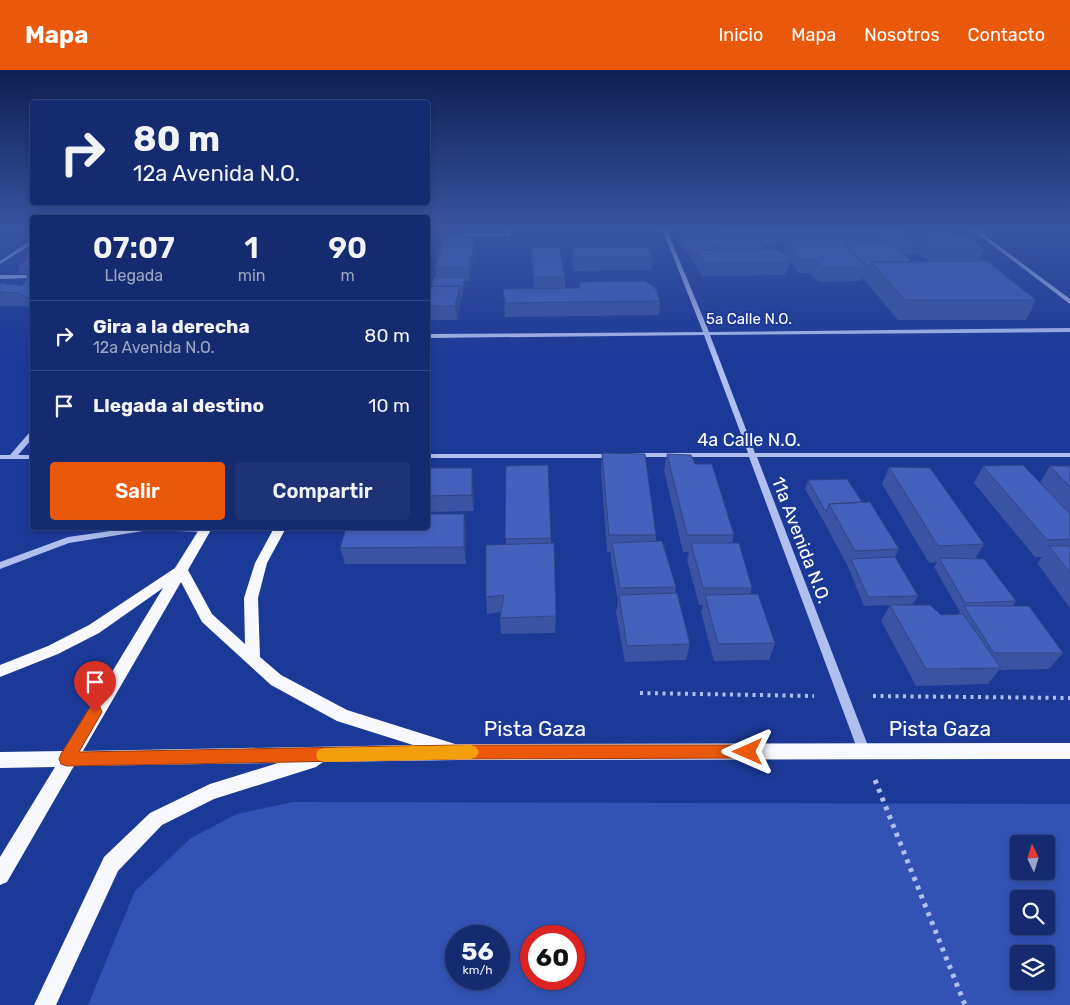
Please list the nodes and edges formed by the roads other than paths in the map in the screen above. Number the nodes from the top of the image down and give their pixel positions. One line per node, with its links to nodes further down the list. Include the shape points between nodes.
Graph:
1 (682, 272): 7 (street, 11a Avenida N.O.)
2 (1030, 272): 5 (street)
3 (0, 277): 4 (street)
4 (30, 277)
5 (1070, 302)
6 (1070, 330): 7 (street, 5a Calle N.O.)
7 (706, 332): 8 (street, 5a Calle N.O.); 10 (street, 11a Avenida N.O.)
8 (430, 336)
9 (30, 437): 14 (street)
10 (751, 455): 11 (street, 4a Calle N.O.); 12 (street, 4a Calle N.O.); 23 (street, 11a Avenida N.O.)
11 (1070, 455)
12 (430, 456)
13 (0, 457): 14 (street)
14 (12, 457): 15 (street)
15 (30, 457)
16 (136, 530): 19 (street, via 68,540)
17 (204, 530): 20 (main road)
18 (279, 530): 21 (main road, via 262,563 250,598)
19 (0, 566)
20 (181, 569): 21 (main road, via 207,618); 22 (main road, via 94,629); 27 (main road)
21 (253, 659): 25 (main road, via 276,680 343,716)
22 (0, 671)
23 (864, 751): 24 (main road, Pista Gaza); 25 (main road, Pista Gaza)
24 (1070, 751)
25 (458, 752): 26 (main road, Pista Gaza)
26 (328, 755): 27 (main road, Pista Gaza); 30 (main road, via 210,792 156,819 111,864)
27 (67, 759): 28 (main road, Pista Gaza); 29 (main road)
28 (0, 760)
29 (0, 875)
30 (45, 1005)

